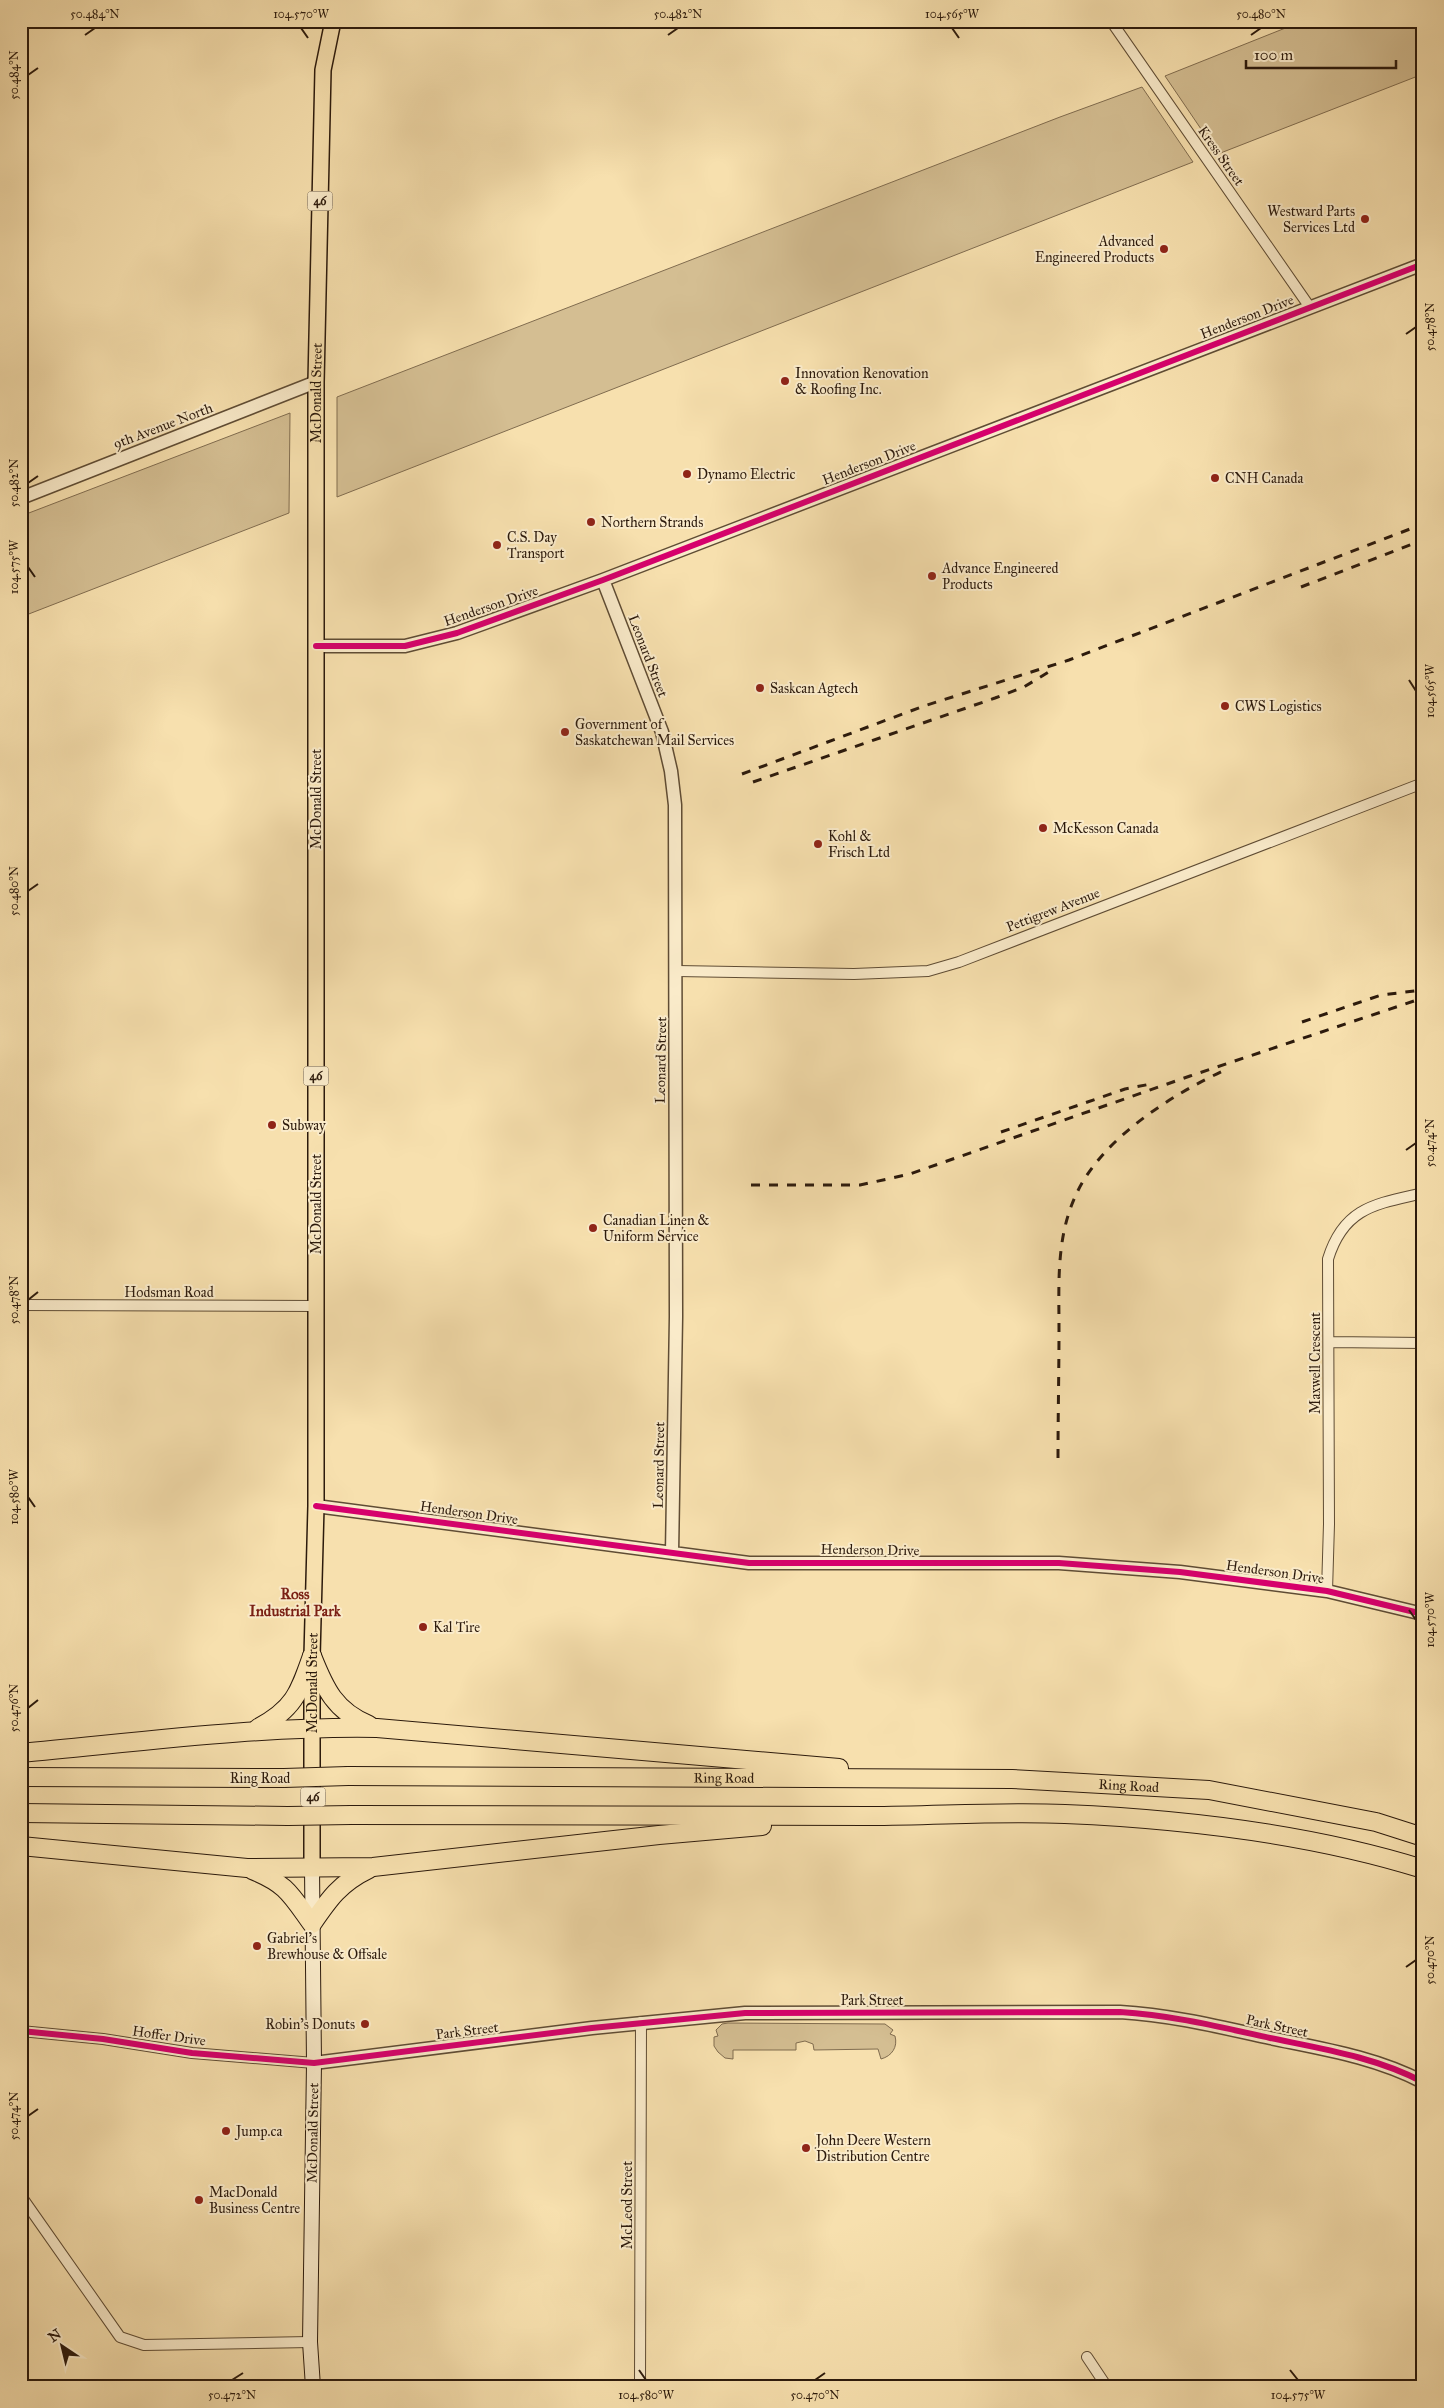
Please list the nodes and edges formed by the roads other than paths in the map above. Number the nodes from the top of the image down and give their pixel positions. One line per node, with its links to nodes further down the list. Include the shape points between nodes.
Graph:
1 (333, 21): 5 (main road, McDonald Street / 46, via 323,70)
2 (1111, 21): 4 (street, Kress Street)
3 (1423, 264): 4 (street, Henderson Drive)
4 (1309, 306): 7 (street, Henderson Drive)
5 (316, 382): 6 (street, 9th Avenue North); 8 (main road, McDonald Street / 46)
6 (21, 498)
7 (603, 580): 8 (street, Henderson Drive, via 457,633 405,646); 10 (street, Leonard Street, via 662,732 671,771 676,805)
8 (316, 646): 13 (main road, McDonald Street / 46)
9 (1423, 783): 10 (street, Pettigrew Avenue, via 959,962 928,971 854,974)
10 (677, 971): 17 (street, Leonard Street)
11 (1423, 1193): 14 (street, Maxwell Crescent, via 1369,1207 1348,1222 1336,1238 1328,1259)
12 (21, 1305): 13 (street, Hodsman Road)
13 (316, 1306): 16 (main road, McDonald Street / 46)
14 (1329, 1342): 15 (street); 18 (street, Maxwell Crescent)
15 (1423, 1344)
16 (316, 1506): 17 (street, Henderson Drive); 20 (main road, McDonald Street / 46)
17 (672, 1552): 18 (street, Henderson Drive, via 749,1562 1059,1563 1180,1572)
18 (1327, 1592): 19 (street, Henderson Drive)
19 (1423, 1614)
20 (312, 1656): 21 (main road, McDonald Street / 46); 22 (highway, via 324,1686 343,1710 353,1719); 23 (highway, via 300,1690 290,1706)
21 (314, 1727): 22 (highway); 23 (highway); 33 (main road, McDonald Street / 46)
22 (377, 1728): 26 (highway, via 792,1765)
23 (254, 1731): 24 (highway)
24 (21, 1753)
25 (21, 1777): 26 (highway, Ring Road, bridge)
26 (1012, 1779): 29 (highway, Ring Road, via 1209,1790 1376,1822)
27 (21, 1813): 28 (highway, bridge)
28 (886, 1816): 31 (highway, via 659,1834); 34 (highway, via 1064,1814 1168,1821 1292,1838 1401,1862)
29 (1423, 1837)
30 (21, 1846): 32 (highway)
31 (373, 1867): 33 (highway); 35 (highway, via 339,1888)
32 (247, 1868): 33 (highway); 35 (highway, via 284,1887)
33 (312, 1868): 35 (main road, McDonald Street)
34 (1423, 1870)
35 (312, 1924): 38 (main road, McDonald Street)
36 (641, 2022): 38 (street, Park Street); 39 (street, Park Street, via 745,2013 1146,2014 1169,2016 1362,2057); 44 (street, McLeod Street)
37 (21, 2031): 38 (street, Hoffer Drive, via 192,2053)
38 (314, 2063): 41 (main road, McDonald Street)
39 (1423, 2082)
40 (21, 2196): 41 (street, via 120,2337 144,2345)
41 (310, 2342): 43 (main road, McDonald Street)
42 (1087, 2357): 45 (street)
43 (313, 2387)
44 (640, 2387)
45 (1108, 2387)

